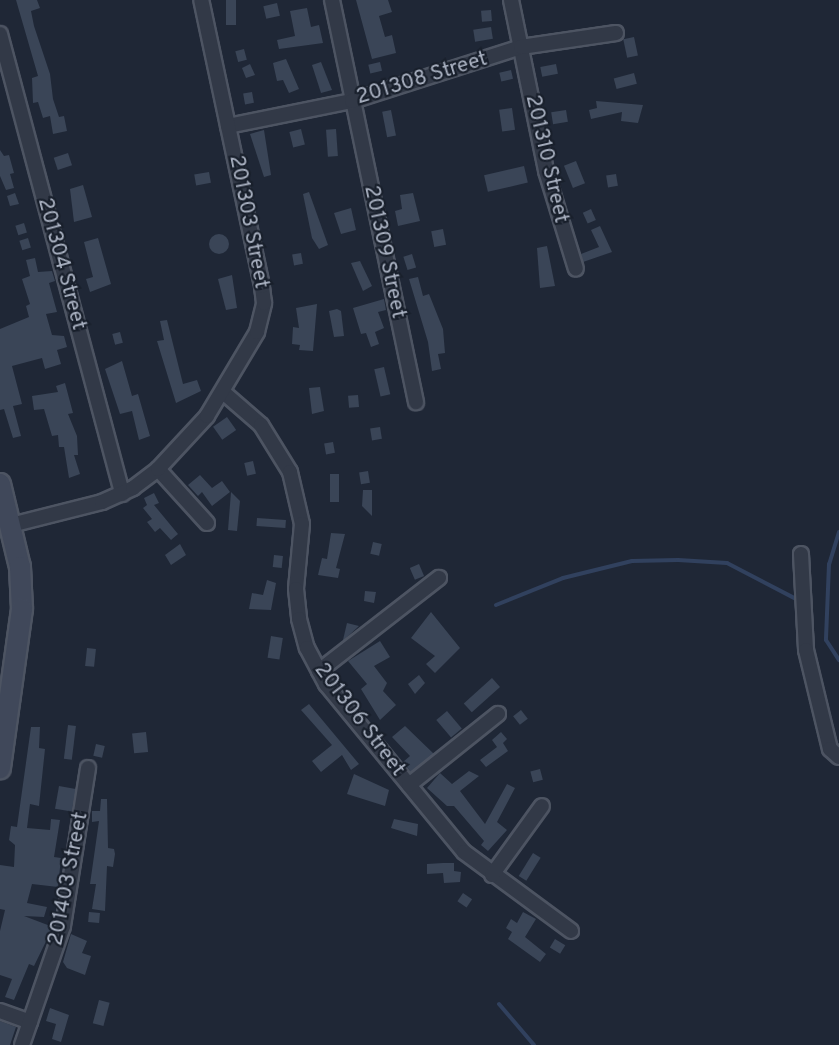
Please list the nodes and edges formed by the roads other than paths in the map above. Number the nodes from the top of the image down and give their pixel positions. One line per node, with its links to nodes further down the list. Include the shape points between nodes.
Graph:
1 (201, 0): 8 (street, 201303 Street)
2 (332, 0): 7 (street, 201309 Street)
3 (511, 0): 6 (street, 201310 Street)
4 (616, 33): 6 (street, 201308 Street)
5 (0, 34): 14 (street, 201304 Street)
6 (521, 47): 7 (street, 201308 Street); 9 (street, 201310 Street, via 546,171)
7 (352, 101): 8 (street, 201308 Street); 11 (street, 201309 Street)
8 (228, 126): 10 (street, 201303 Street, via 264,303 249,350)
9 (576, 269)
10 (223, 392): 12 (street, 201303 Street); 19 (street, 201306 Street, via 261,425 290,472 303,524 296,589 299,619)
11 (416, 402)
12 (158, 469): 14 (street, 201303 Street); 15 (street)
13 (0, 484): 16 (street)
14 (122, 494): 16 (street, 201303 Street)
15 (207, 523)
16 (11, 525): 22 (street, via 20,567 22,609)
17 (801, 554): 21 (street, via 806,650 830,749)
18 (439, 578): 19 (street)
19 (319, 671): 24 (street, 201306 Street)
20 (498, 714): 24 (street)
21 (839, 757)
22 (0, 768)
23 (88, 768): 29 (street, 201403 Street, via 63,926)
24 (409, 785): 26 (street, 201306 Street, via 464,852)
25 (542, 806): 26 (street)
26 (492, 875): 27 (street, 201306 Street)
27 (571, 931)
28 (0, 1011): 29 (street)
29 (30, 1022): 30 (street, 201403 Street)
30 (22, 1045)

